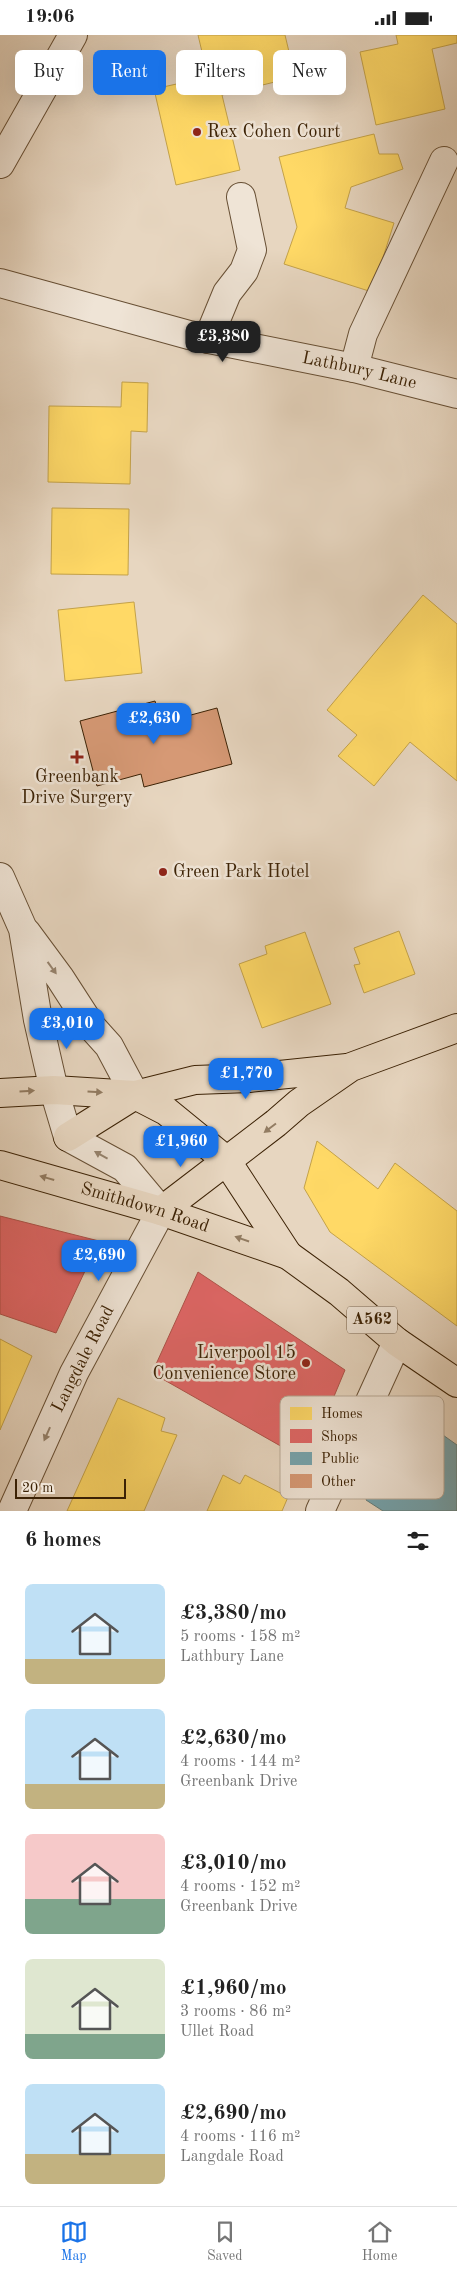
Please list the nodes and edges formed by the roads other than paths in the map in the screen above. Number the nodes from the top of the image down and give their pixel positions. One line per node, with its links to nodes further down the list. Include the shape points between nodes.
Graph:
1 (72, 35): 3 (street)
2 (444, 161): 7 (street, via 363,334)
3 (0, 164)
4 (241, 197): 6 (street, via 252,250 244,271 227,293)
5 (0, 283): 6 (street, Lathbury Lane)
6 (208, 339): 7 (street, Lathbury Lane)
7 (354, 368): 8 (street, Lathbury Lane)
8 (457, 394)
9 (0, 877): 10 (street)
10 (23, 929): 13 (street, via 38,1020); 15 (street, one-way to 15, via 91,1027 109,1045)
11 (457, 1028): 12 (main road)
12 (351, 1067): 15 (main road, via 195,1080); 17 (main road, one-way to 17)
13 (54, 1089): 14 (main road, Smithdown Road / A562, one-way to 13); 15 (main road, Smithdown Road / A562, one-way to 15); 16 (street)
14 (0, 1093)
15 (135, 1095): 16 (main road); 17 (main road, Smithdown Road / A562, via 166,1111)
16 (68, 1137): 19 (street, one-way to 16, via 125,1168)
17 (226, 1160): 19 (main road); 20 (main road, Smithdown Road / A562)
18 (0, 1165): 19 (main road, Smithdown Road / A562, one-way to 18)
19 (162, 1211): 20 (main road, Smithdown Road / A562, one-way to 19); 25 (street, Langdale Road, one-way to 25, via 74,1373)
20 (288, 1255): 21 (main road, Smithdown Road / A562, via 339,1292)
21 (397, 1342): 22 (main road, Smithdown Road / A562); 23 (street)
22 (457, 1383)
23 (372, 1396)
24 (325, 1499): 26 (street)
25 (12, 1511)
26 (320, 1511)

